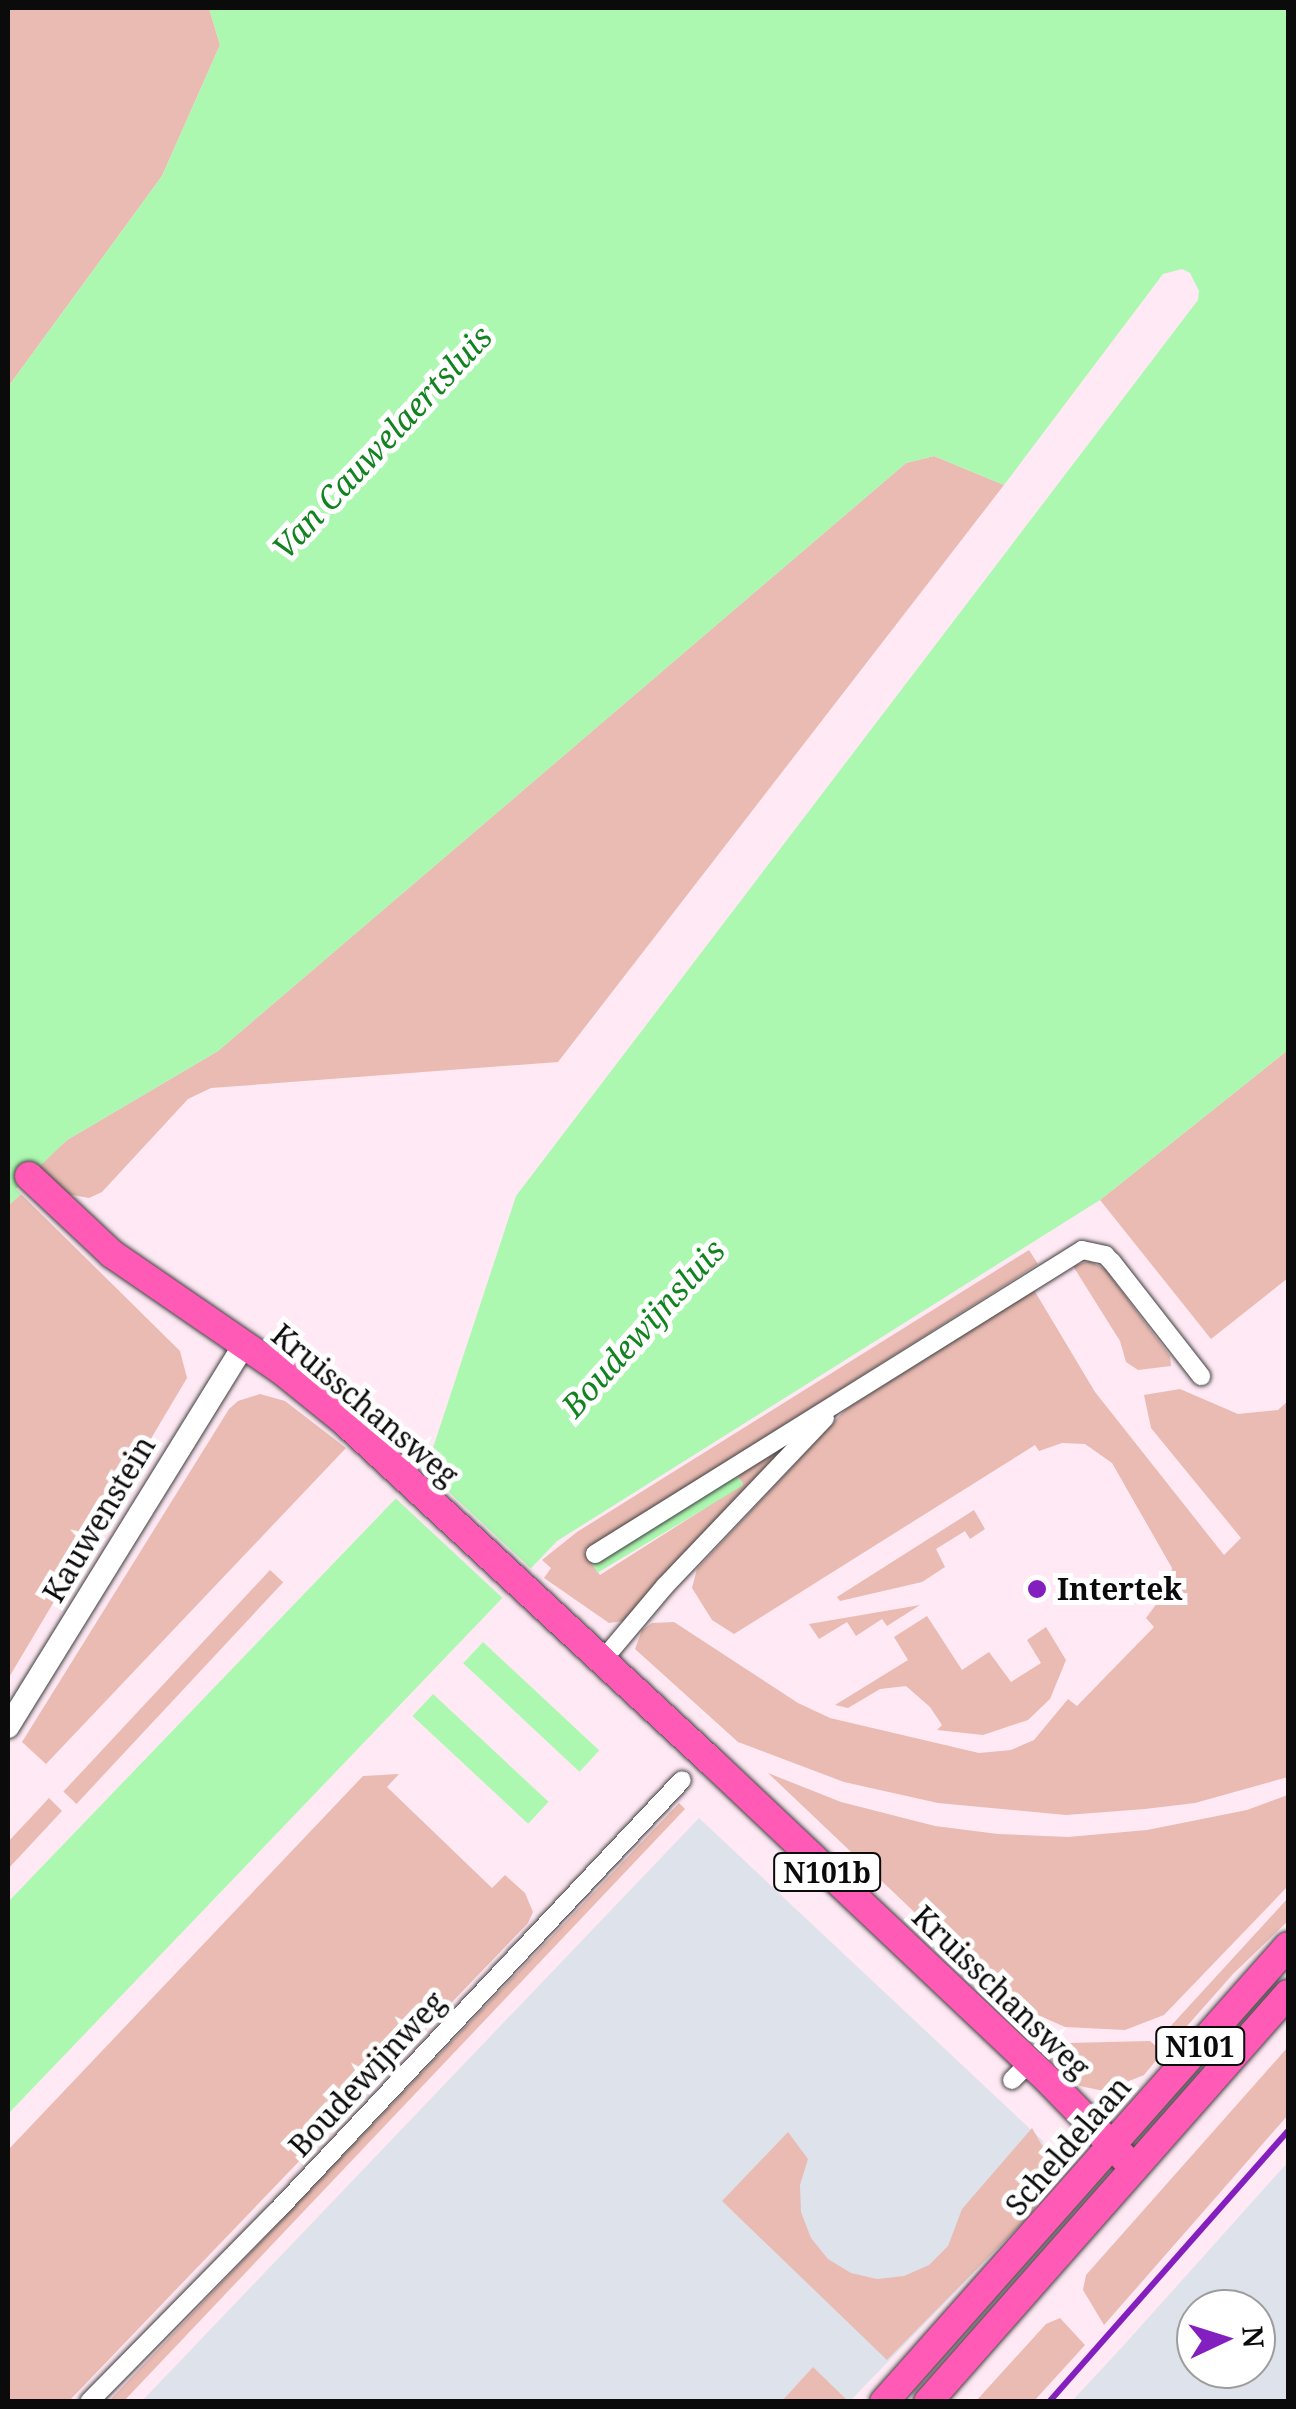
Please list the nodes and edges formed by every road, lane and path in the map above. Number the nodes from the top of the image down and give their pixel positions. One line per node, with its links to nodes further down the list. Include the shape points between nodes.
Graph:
1 (29, 1176): 2 (main road, Kruisschansweg / N101b, via 122,1261)
2 (244, 1345): 6 (main road, Kruisschansweg / N101b, via 380,1454); 7 (street, Kauwenstein)
3 (1201, 1376): 4 (street, via 1112,1262 1082,1250)
4 (842, 1400): 5 (street); 6 (street, via 664,1586)
5 (595, 1554)
6 (601, 1662): 11 (main road, Kruisschansweg / N101b, via 1021,2072)
7 (8, 1727)
8 (682, 1780): 15 (street, Boudewijnweg)
9 (1288, 1946): 11 (main road, Scheldelaan / N101)
10 (1288, 1994): 12 (main road, N101)
11 (1111, 2146): 12 (main road, Kruisschansweg / N101b); 13 (main road, Scheldelaan / N101)
12 (1134, 2168): 14 (main road, N101)
13 (1016, 2254): 14 (street, Scheldelaan); 16 (main road, Scheldelaan / N101)
14 (1040, 2275): 17 (main road, N101)
15 (89, 2402)
16 (884, 2402)
17 (928, 2402)

